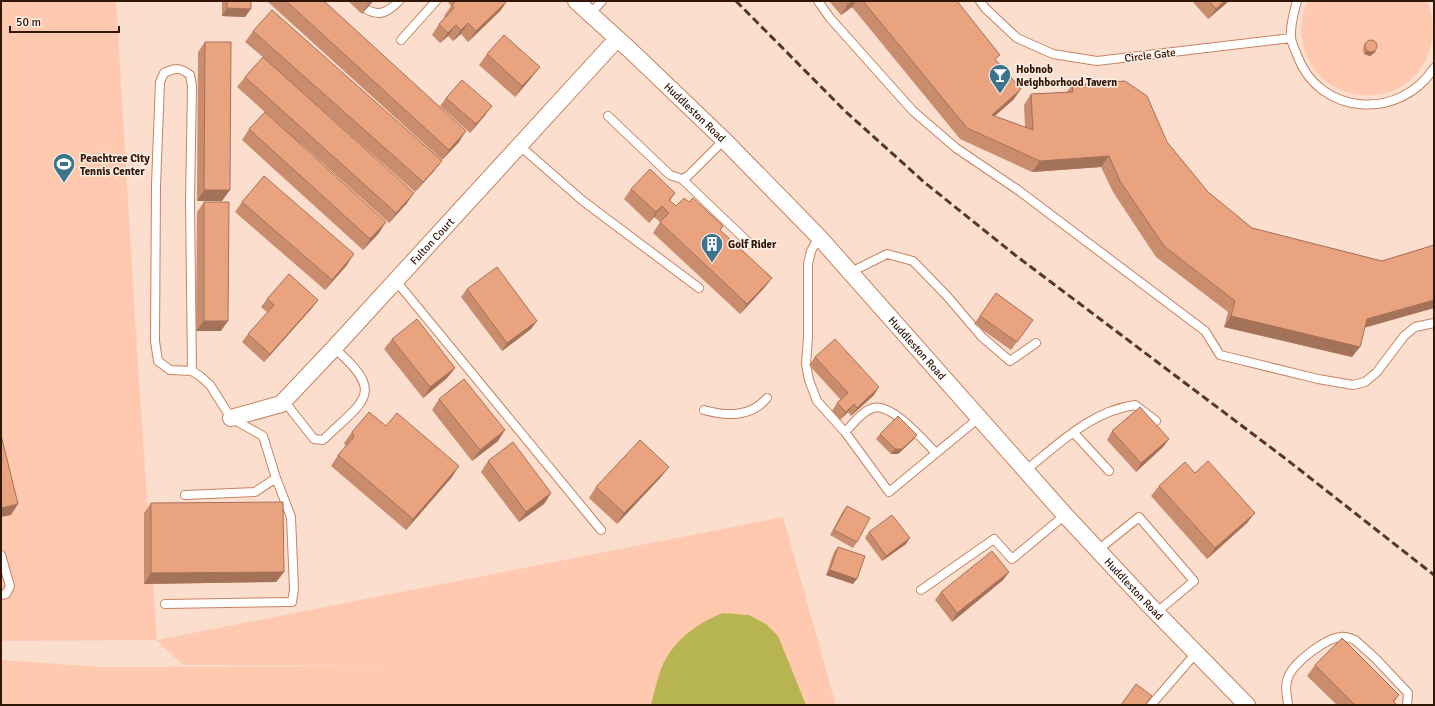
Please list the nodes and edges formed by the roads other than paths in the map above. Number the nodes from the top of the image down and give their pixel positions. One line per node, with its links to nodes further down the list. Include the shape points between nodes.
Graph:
1 (399, 1): 8 (lane, via 384,13 374,13)
2 (436, 1): 12 (lane)
3 (576, 1): 9 (street, Huddleston Road)
4 (602, 1): 9 (lane)
5 (818, 1): 23 (lane, via 830,18 913,111 956,148 1018,190 1205,331 1220,354 1318,379 1353,385 1365,382 1376,372 1404,336 1415,327)
6 (980, 1): 10 (lane, Circle Gate, via 1017,38 1053,54 1097,61)
7 (1298, 1): 10 (lane, via 1293,16)
8 (366, 9)
9 (590, 14): 11 (street, Huddleston Road)
10 (1291, 38): 13 (lane, via 1302,68 1320,89 1338,100 1362,105 1384,103 1405,95 1422,83)
11 (617, 39): 15 (street, Huddleston Road); 16 (street, Fulton Court)
12 (401, 40)
13 (1433, 70)
14 (608, 116): 17 (lane, via 670,175)
15 (724, 140): 17 (lane); 18 (street, Huddleston Road)
16 (520, 146): 21 (street, Fulton Court); 22 (lane, via 583,201)
17 (682, 179): 19 (lane)
18 (819, 237): 20 (street, Huddleston Road); 33 (lane, via 811,251 808,264 806,364 817,400)
19 (750, 244)
20 (851, 272): 24 (lane, via 887,254 913,261 982,337 1010,361); 30 (street, Huddleston Road)
21 (396, 281): 25 (street, Fulton Court); 41 (lane)
22 (699, 288)
23 (1434, 323)
24 (1036, 343)
25 (334, 348): 28 (street, Fulton Court); 28 (lane, via 351,363 365,381 366,392 362,402 323,440 314,439)
26 (192, 371): 26 (lane, via 192,86 190,75 182,69 173,68 164,73 160,82 155,341 158,361 170,370); 31 (lane, via 210,385)
27 (767, 398): 29 (lane, via 762,405 746,413 722,415)
28 (284, 401): 31 (street, Fulton Court)
29 (704, 410)
30 (980, 417): 35 (lane); 36 (street, Huddleston Road)
31 (231, 418): 38 (lane, via 263,436)
32 (1156, 421): 34 (lane, via 1135,405 1123,406 1091,420)
33 (845, 432): 35 (lane, via 868,410 880,407 896,415); 35 (lane, via 889,492)
34 (1074, 433): 36 (lane); 37 (lane)
35 (936, 452)
36 (1026, 470): 40 (street, Huddleston Road)
37 (1109, 471)
38 (276, 478): 39 (lane, via 255,492); 46 (lane, via 291,517 294,589 292,602)
39 (185, 495)
40 (1066, 515): 42 (street, Huddleston Road); 44 (lane, via 1012,559 994,539)
41 (601, 530)
42 (1098, 550): 47 (street, Huddleston Road); 47 (lane, via 1139,517 1194,581)
43 (1, 556): 45 (lane, via 10,586 6,594)
44 (921, 590)
45 (1, 595)
46 (165, 604)
47 (1157, 612): 48 (street, Huddleston Road)
48 (1196, 653): 49 (lane); 50 (street, Huddleston Road)
49 (1153, 704)
50 (1247, 705)
51 (1288, 705): 52 (lane, via 1286,683 1289,674 1323,644 1345,636 1355,640 1400,682 1408,693)
52 (1407, 705)

